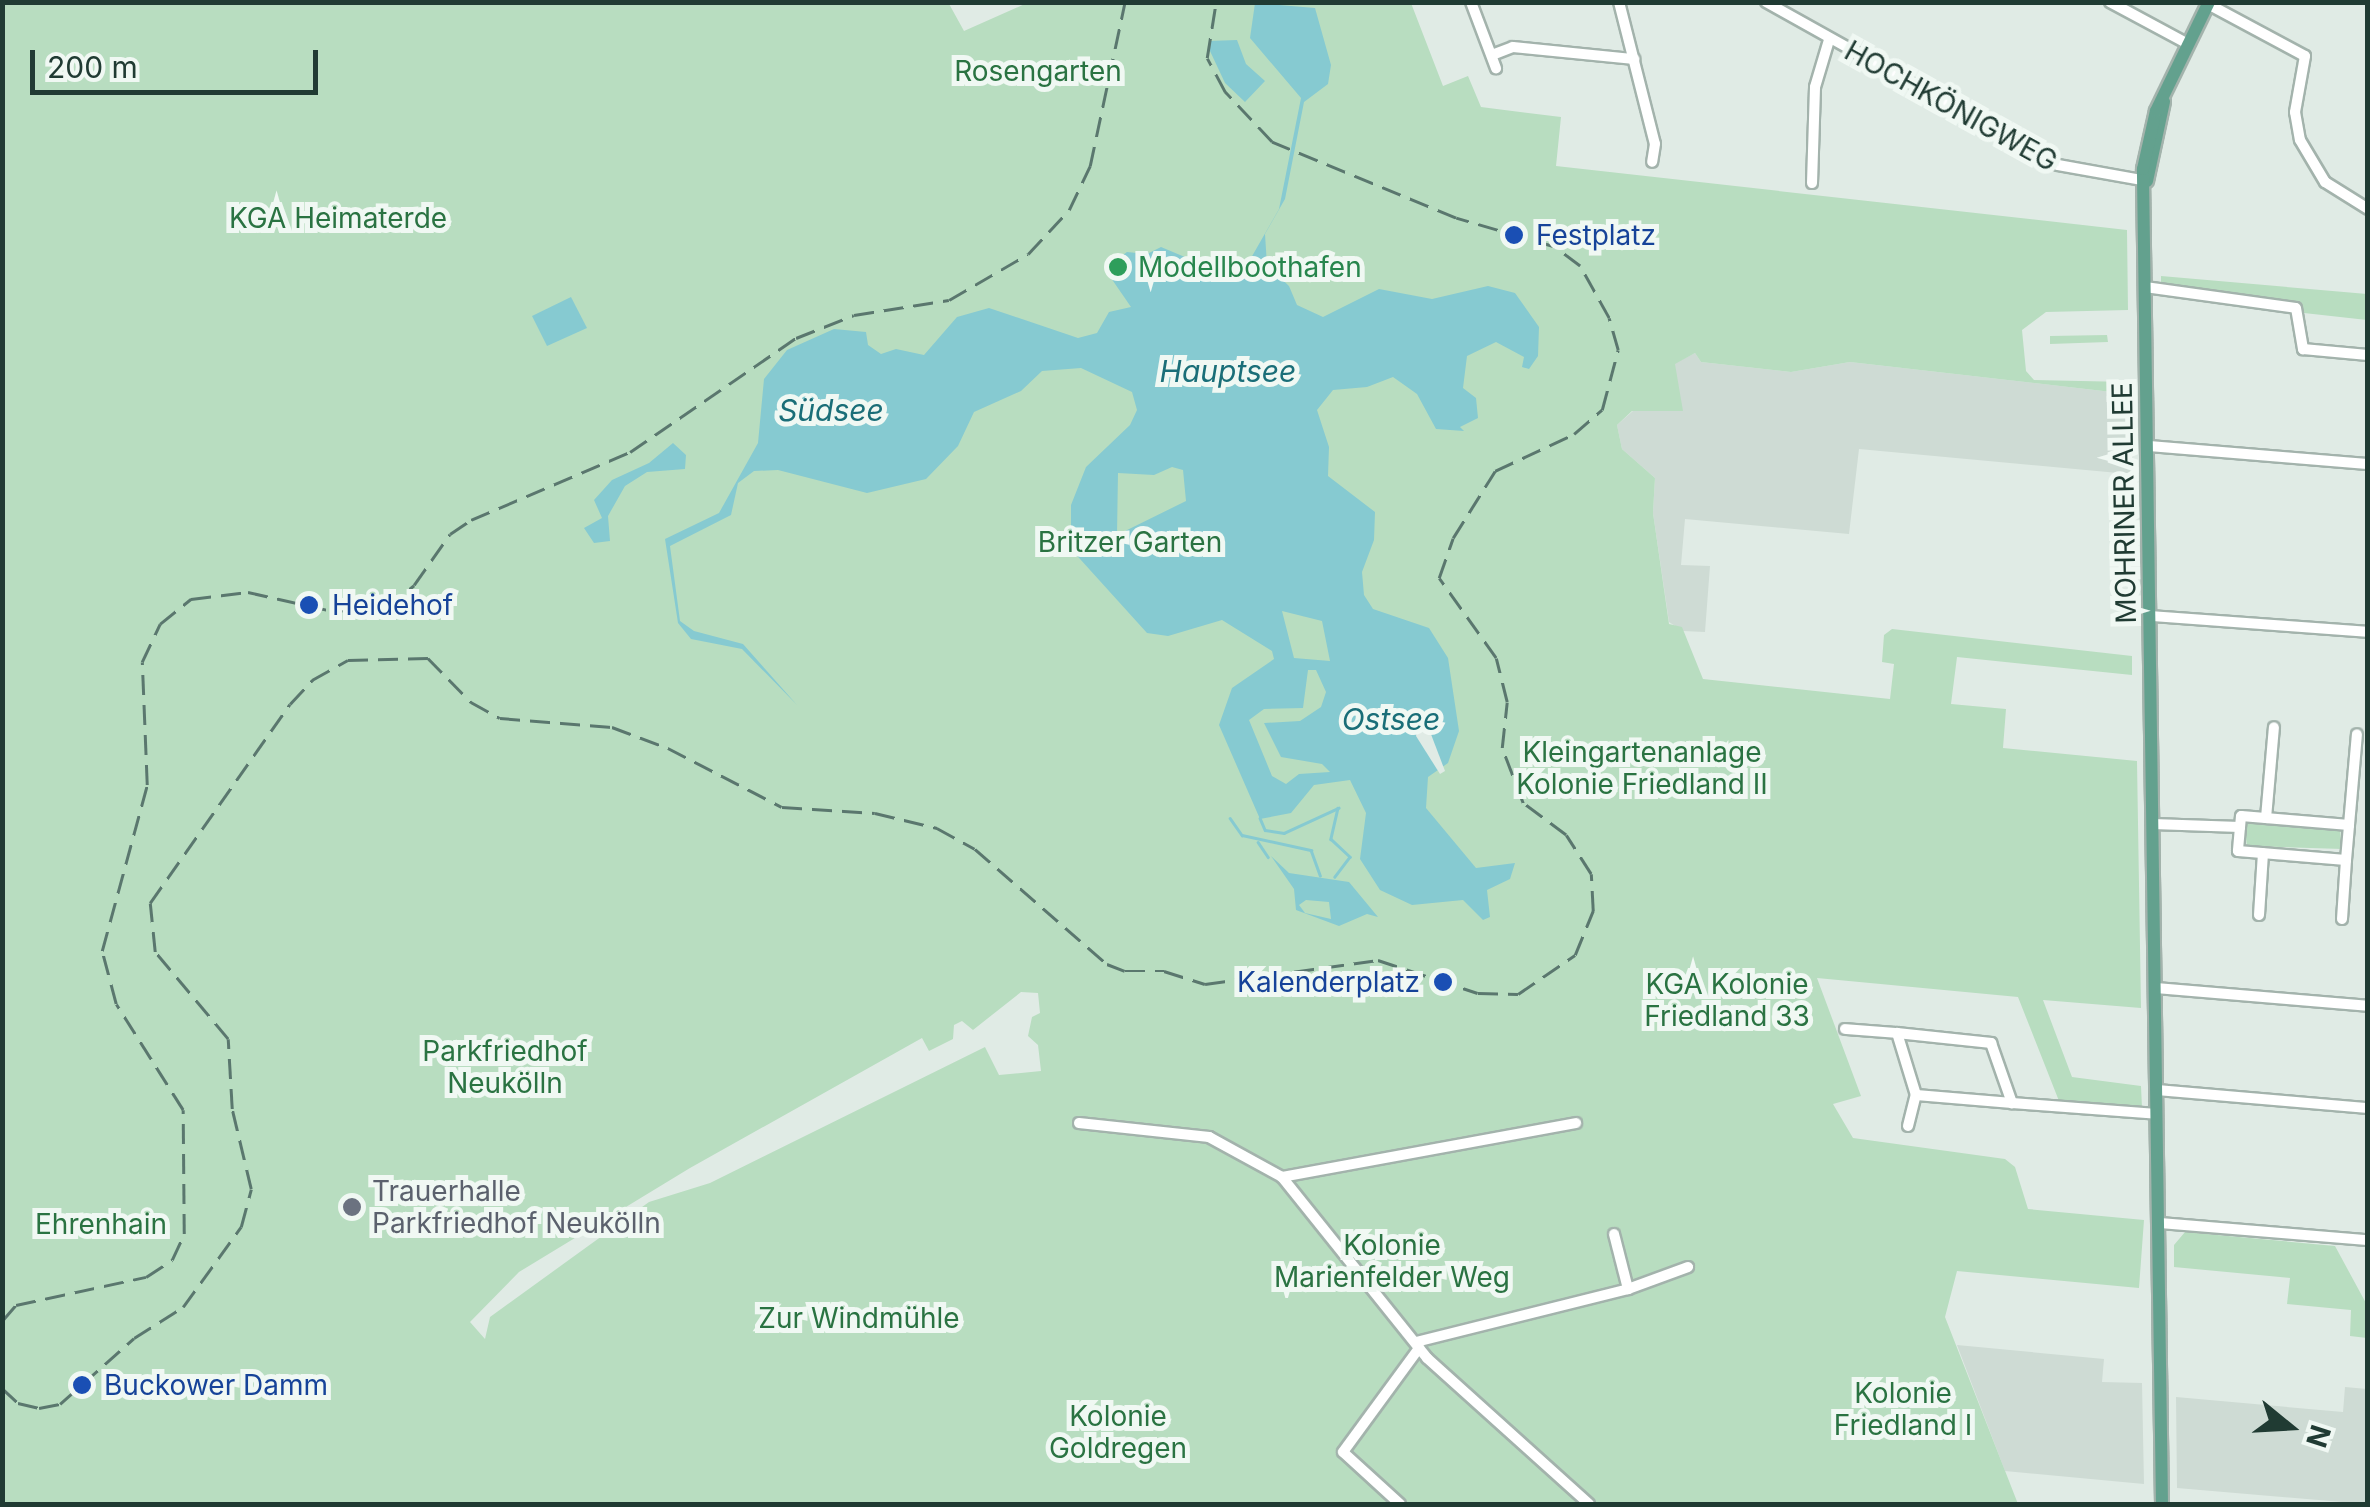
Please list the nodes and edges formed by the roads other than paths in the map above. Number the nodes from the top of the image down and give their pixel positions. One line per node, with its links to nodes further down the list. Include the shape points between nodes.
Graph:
1 (1471, 2): 8 (street)
2 (1618, 2): 9 (street)
3 (1766, 2): 6 (street, HOCHKÖNIGWEG)
4 (2110, 2): 7 (street)
5 (2208, 3): 7 (main road, MOHRINER ALLEE); 14 (street, via 2306,56 2295,112 2300,140 2325,182)
6 (1829, 40): 12 (street, HOCHKÖNIGWEG, via 2058,165); 13 (street, via 1815,87)
7 (2188, 44): 12 (main road, MOHRINER ALLEE, via 2147,141)
8 (1492, 55): 9 (street, via 1512,48); 10 (street)
9 (1634, 59): 11 (street, via 1654,144)
10 (1496, 68)
11 (1652, 162)
12 (2146, 181): 15 (main road, MOHRINER ALLEE)
13 (1812, 183)
14 (2368, 209)
15 (2146, 286): 16 (street, via 2296,308 2303,349); 17 (main road, MOHRINER ALLEE)
16 (2368, 355)
17 (2148, 446): 18 (street); 19 (main road, MOHRINER ALLEE)
18 (2368, 464)
19 (2150, 616): 20 (street); 24 (main road, MOHRINER ALLEE)
20 (2368, 632)
21 (2274, 727): 23 (street)
22 (2357, 734): 25 (street)
23 (2266, 818): 25 (street); 26 (street, via 2241,816)
24 (2154, 824): 26 (street); 31 (main road, MOHRINER ALLEE)
25 (2349, 825): 28 (street)
26 (2240, 827): 27 (street, via 2238,851)
27 (2263, 853): 28 (street); 29 (street)
28 (2346, 860): 30 (street)
29 (2259, 915)
30 (2342, 920)
31 (2156, 988): 32 (street); 35 (main road, MOHRINER ALLEE)
32 (2368, 1006)
33 (1845, 1029): 34 (street)
34 (1897, 1033): 36 (street); 37 (street, via 1992,1043)
35 (2157, 1090): 38 (street); 39 (main road, MOHRINER ALLEE)
36 (1916, 1095): 37 (street); 42 (street)
37 (2012, 1103): 39 (street)
38 (2368, 1108)
39 (2157, 1114): 44 (main road, MOHRINER ALLEE)
40 (1576, 1123): 43 (street)
41 (1079, 1124): 43 (street, via 1209,1138)
42 (1908, 1126)
43 (1282, 1177): 49 (street)
44 (2158, 1222): 46 (street); 52 (main road, MOHRINER ALLEE)
45 (1614, 1234): 48 (street)
46 (2368, 1240)
47 (1688, 1267): 48 (street)
48 (1628, 1289): 49 (street)
49 (1418, 1345): 50 (street, via 1343,1452); 51 (street)
50 (1400, 1504)
51 (1590, 1504)
52 (2162, 1504)

